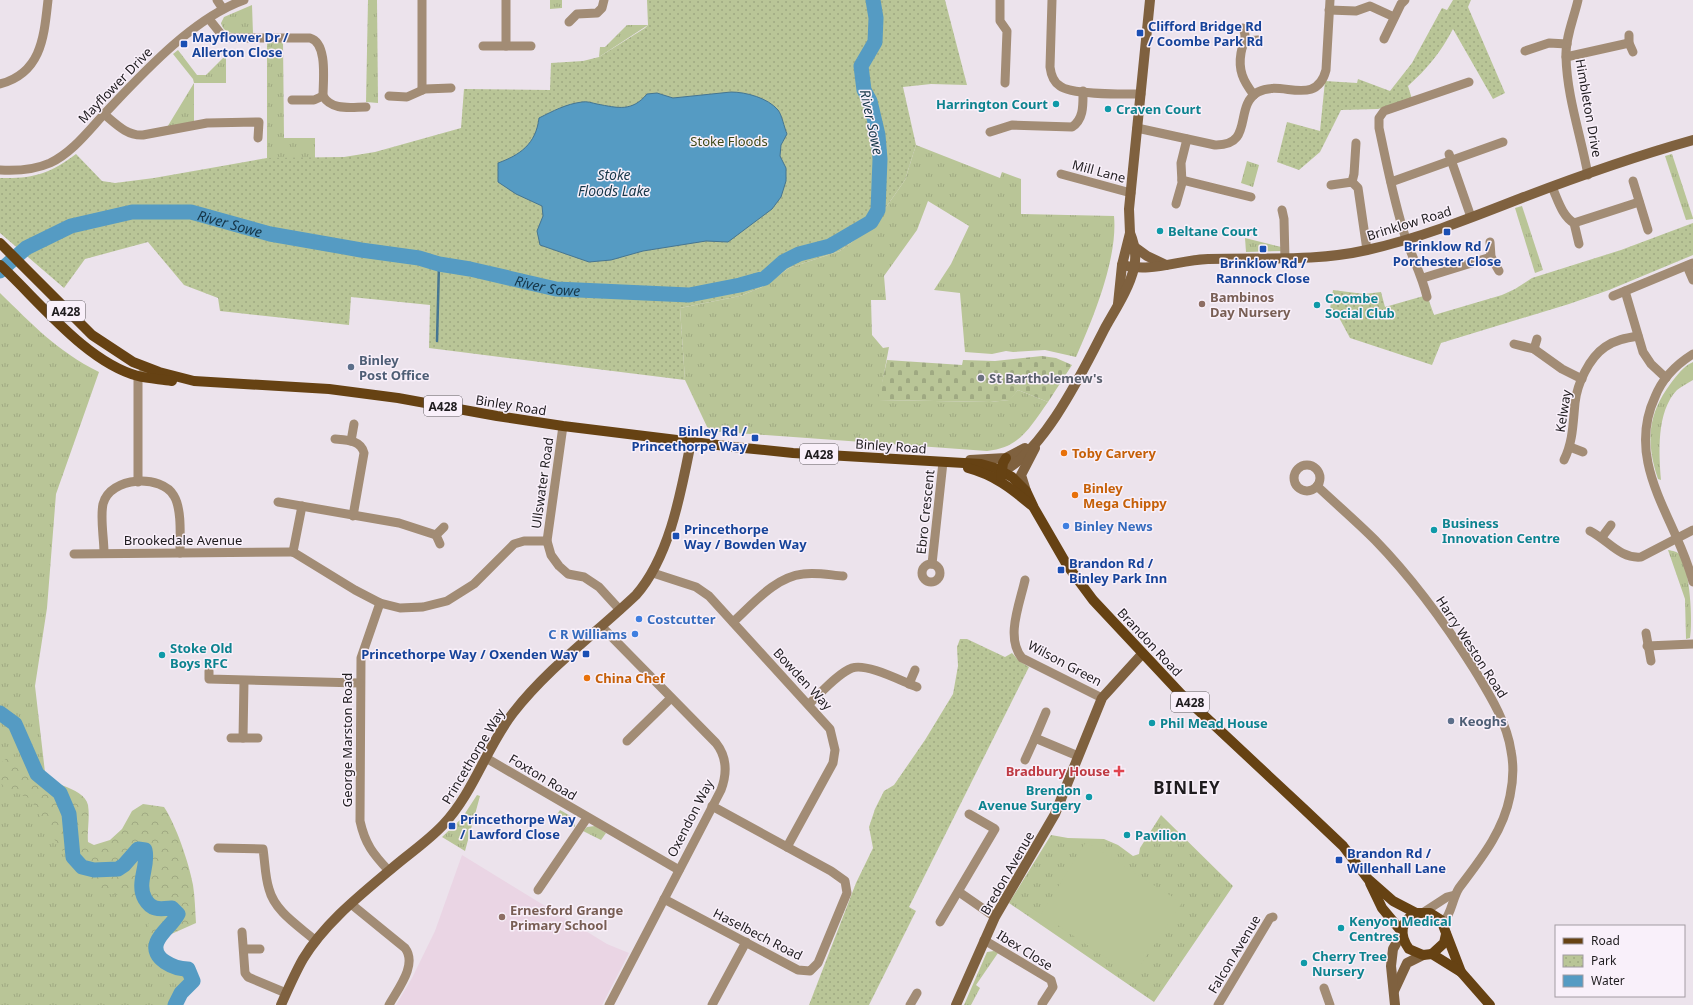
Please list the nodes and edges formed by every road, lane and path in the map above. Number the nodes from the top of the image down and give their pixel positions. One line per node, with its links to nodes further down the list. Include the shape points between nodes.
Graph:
1 (48, 0): 31 (street, via 44,38 37,55 22,74)
2 (217, 0): 13 (street)
3 (244, 0): 13 (street, Mayflower Drive)
4 (422, 0): 33 (street)
5 (506, 0): 24 (street)
6 (604, 0): 17 (street, via 602,8 597,12 577,14)
7 (1000, 0): 30 (street, via 999,17 1006,28 1007,36)
8 (1052, 0): 34 (street, via 1052,77 1063,89)
9 (1150, 0): 35 (main road)
10 (1330, 0): 14 (street)
11 (1405, 0): 15 (street)
12 (1578, 0): 22 (street, Himbleton Drive)
13 (223, 9): 16 (street, Mayflower Drive)
14 (1329, 10): 15 (street, via 1356,11 1370,6); 36 (street, via 1326,70 1318,84 1312,89 1302,91 1268,88)
15 (1394, 17): 19 (street)
16 (209, 19): 37 (street, via 227,38 310,38 317,41 322,52); 41 (street, Mayflower Drive, via 156,59)
17 (569, 22)
18 (1243, 28): 21 (street)
19 (1384, 39)
20 (1258, 40): 21 (street)
21 (1246, 41): 36 (street, via 1241,52 1241,74)
22 (1567, 44): 26 (street, via 1549,43); 28 (street, Himbleton Drive)
23 (483, 46): 24 (street)
24 (506, 46): 25 (street)
25 (531, 46)
26 (1525, 51)
27 (1633, 52): 28 (street, via 1629,39)
28 (1566, 57): 52 (street, Himbleton Drive)
29 (1469, 82): 56 (street, via 1384,111 1379,118 1379,128)
30 (1005, 83)
31 (0, 84)
32 (451, 88): 33 (street)
33 (422, 90): 38 (street, via 407,97)
34 (1083, 91): 35 (street); 43 (street, via 1082,116 1072,127 1012,126)
35 (1141, 94): 42 (main road)
36 (1254, 95): 45 (street, via 1246,106 1240,134 1230,143 1215,145)
37 (323, 96): 39 (street, via 314,100); 40 (street, via 328,103 335,106)
38 (388, 96)
39 (292, 100)
40 (366, 107)
41 (104, 114): 44 (street, via 121,129 133,135 207,123 258,122); 50 (street, Mayflower Drive, via 74,147 51,162 24,170)
42 (1137, 128): 45 (street); 59 (main road)
43 (990, 132)
44 (258, 138)
45 (1187, 139): 53 (street, via 1181,163)
46 (1693, 140): 52 (main road, Brinklow Road)
47 (1503, 142): 49 (street)
48 (1356, 143): 55 (street)
49 (1450, 158): 56 (street); 64 (street)
50 (0, 170)
51 (1061, 174): 59 (street, Mill Lane)
52 (1588, 175): 58 (main road, Brinklow Road)
53 (1182, 180): 60 (street); 62 (street)
54 (1633, 180): 61 (street)
55 (1352, 182): 57 (street); 73 (street, via 1358,188)
56 (1391, 182): 68 (street)
57 (1331, 185)
58 (1552, 187): 64 (main road, Brinklow Road); 65 (street, via 1567,219)
59 (1131, 193): 67 (main road)
60 (1251, 197)
61 (1639, 202): 65 (street); 66 (street)
62 (1176, 204)
63 (1282, 210): 75 (street)
64 (1471, 217): 68 (main road, Brinklow Road)
65 (1574, 223): 70 (street)
66 (1648, 230)
67 (1130, 233): 72 (main road); 78 (main road)
68 (1406, 239): 73 (main road, Brinklow Road); 82 (street)
69 (1490, 242): 74 (street)
70 (1579, 244)
71 (3, 246): 93 (main road, Binley Road / A428, via 92,335 133,362)
72 (1136, 248): 79 (main road); 80 (main road)
73 (1367, 250): 75 (main road, Brinklow Road, via 1336,256)
74 (1491, 257): 81 (street); 82 (street)
75 (1285, 260): 79 (main road, Brinklow Road, via 1206,259)
76 (1690, 264): 83 (street); 84 (street, via 1666,272)
77 (0, 265): 94 (main road, A428, via 70,333 100,357)
78 (1122, 265): 80 (main road, Brinklow Road); 87 (main road)
79 (1166, 265): 80 (main road, Brinklow Road)
80 (1134, 269): 87 (main road)
81 (1499, 271)
82 (1423, 278): 86 (street)
83 (1693, 280)
84 (1625, 292): 85 (street); 88 (street)
85 (1613, 296)
86 (1427, 297)
87 (1118, 304): 100 (main road, via 1085,367)
88 (1638, 336): 95 (street, via 1646,359); 96 (street, Kelway, via 1617,340 1606,346 1593,360)
89 (1537, 339): 91 (street)
90 (1514, 344): 91 (street, Kelway)
91 (1534, 349): 96 (street, Kelway, via 1562,369)
92 (1693, 354): 95 (street)
93 (151, 369): 94 (street); 97 (main road, Binley Road / A428)
94 (138, 376): 97 (main road, A428); 111 (street)
95 (1666, 378): 125 (street, via 1649,410 1645,449 1652,482)
96 (1582, 379): 104 (street, Kelway, via 1577,392)
97 (194, 382): 99 (main road, Binley Road / A428, via 329,389)
98 (354, 424): 102 (street)
99 (563, 426): 103 (main road, Binley Road / A428); 126 (street, Ullswater Road)
100 (1044, 432): 106 (main road, via 1022,450); 109 (main road, via 1018,460); 114 (main road, via 1021,475)
101 (335, 439): 102 (street)
102 (351, 441): 118 (street, via 363,449 365,458)
103 (691, 442): 108 (main road, Binley Road / A428, via 793,453); 133 (main road, Princethorpe Way, via 665,545)
104 (1570, 447): 105 (street, Kelway); 107 (street, Kelway)
105 (1583, 452)
106 (1006, 458): 108 (main road); 109 (main road)
107 (1564, 460)
108 (945, 462): 109 (main road, Binley Road / A428, via 981,464); 110 (main road, Binley Road / A428); 132 (street, Ebro Crescent)
109 (1002, 472): 110 (main road); 112 (main road); 114 (main road, Brandon Road / A428, via 1012,477)
110 (990, 475): 112 (main road, Binley Road / A428)
111 (138, 482): 129 (street, via 119,484 105,499); 130 (street, via 160,484 174,494 178,503)
112 (1003, 482): 117 (main road, Brandon Road / A428)
113 (1317, 486): 172 (street, Harry Weston Road, via 1376,541 1436,613 1484,686 1508,738 1513,764 1510,795 1504,815 1493,840)
114 (1026, 491): 117 (main road, Brandon Road / A428)
115 (278, 502): 116 (street)
116 (302, 506): 118 (street); 128 (street)
117 (1034, 508): 144 (main road, Brandon Road / A428, via 1071,570 1093,600)
118 (353, 516): 123 (street, via 400,522)
119 (1610, 525): 124 (street)
120 (444, 527): 123 (street)
121 (1693, 530): 125 (street)
122 (1590, 531): 124 (street)
123 (436, 535): 127 (street)
124 (1602, 537): 125 (street, via 1632,558 1641,557)
125 (1677, 538): 136 (street)
126 (547, 541): 137 (street, Ullswater Road, via 524,541 514,544 474,584 447,601 423,607 400,608); 138 (street, via 551,555 559,566 568,574 584,577 599,587)
127 (440, 544)
128 (292, 552): 130 (street, Brookedale Avenue); 137 (street, Ullswater Road)
129 (104, 553): 130 (street, Brookedale Avenue); 131 (street, Brookedale Avenue)
130 (180, 553)
131 (74, 554)
132 (932, 564)
133 (652, 573): 138 (main road, Princethorpe Way, via 639,592); 139 (street, Bowden Way, via 702,591)
134 (843, 576): 139 (street, via 807,574 790,577 774,586)
135 (1025, 580): 151 (street, Wilson Green, via 1014,630 1016,649 1022,658)
136 (1693, 582)
137 (380, 603): 149 (street, George Marston Road, via 361,658)
138 (620, 610): 140 (main road, Princethorpe Way)
139 (733, 622): 152 (street, Bowden Way)
140 (602, 627): 150 (street, Oxendon Way); 160 (main road, Princethorpe Way, via 535,687 504,726)
141 (1646, 633): 143 (street)
142 (1693, 644): 143 (street)
143 (1647, 646): 145 (street)
144 (1142, 654): 151 (main road, Bredon Avenue); 169 (main road, Brandon Road / A428, via 1337,841)
145 (1651, 661)
146 (915, 670): 152 (street, via 913,686 869,669 856,667 843,673)
147 (209, 671): 148 (street, via 209,679)
148 (244, 681): 149 (street); 155 (street)
149 (360, 683): 168 (street, George Marston Road, via 360,821 364,839 373,854)
150 (671, 698): 158 (street); 162 (street, Oxendon Way, via 722,752 724,780)
151 (1102, 698): 159 (main road, Bredon Avenue)
152 (809, 704): 165 (street, Bowden Way, via 830,728 834,738 835,756 830,771)
153 (1046, 712): 157 (street)
154 (231, 738): 155 (street)
155 (243, 738): 156 (street)
156 (258, 738)
157 (1035, 738): 159 (street); 161 (street)
158 (627, 741)
159 (1078, 756): 176 (main road, Bredon Avenue, via 1056,814)
160 (486, 758): 164 (street, Foxton Road); 168 (main road, Princethorpe Way, via 468,794 454,813 439,830)
161 (1025, 760)
162 (712, 806): 165 (street, Haselbech Road); 167 (street, Oxendon Way)
163 (969, 814): 171 (street, via 995,829)
164 (587, 818): 167 (street, Foxton Road); 170 (street)
165 (787, 847): 185 (street, Haselbech Road, via 841,876 847,885 847,893 819,960 812,969 800,971)
166 (218, 848): 184 (street, via 263,849 269,889 274,901)
167 (679, 870): 173 (street, Oxendon Way)
168 (389, 871): 174 (main road, Princethorpe Way)
169 (1368, 879): 175 (main road, Brandon Road / A428, via 1392,901); 181 (main road, Brandon Road / A428, via 1382,908)
170 (538, 890)
171 (959, 892): 176 (street); 178 (street)
172 (1455, 895): 175 (street); 179 (street, Harry Weston Road, via 1449,916)
173 (664, 899): 185 (street, Haselbech Road); 197 (street, Oxendon Way)
174 (351, 904): 184 (main road, Princethorpe Way); 196 (street, via 404,947 409,956 410,964 406,975)
175 (1420, 912): 179 (main road, Brandon Road / A428, via 1435,915); 181 (main road, via 1409,916)
176 (996, 917): 183 (main road, Bredon Avenue)
177 (1273, 917): 201 (street, Falcon Avenue, via 1268,920)
178 (940, 922)
179 (1443, 923): 182 (main road, Brandon Road / A428)
180 (242, 932): 186 (street)
181 (1402, 932): 188 (main road, Brandon Road / A428, via 1409,949); 191 (main road, via 1393,949 1391,966)
182 (1446, 934): 188 (main road, via 1444,943); 189 (main road, Brandon Road / A428)
183 (984, 940): 194 (street, Ibex Close, via 1051,980 1053,987); 200 (main road, Bredon Avenue)
184 (316, 941): 192 (main road, Princethorpe Way, via 303,958)
185 (746, 942): 198 (street)
186 (244, 949): 187 (street); 192 (street, via 245,973 248,977)
187 (260, 949)
188 (1427, 954): 189 (main road, Brandon Road / A428); 191 (main road, via 1407,963)
189 (1462, 972): 204 (main road, Brandon Road / A428)
190 (1324, 988): 202 (street)
191 (1394, 992): 203 (main road)
192 (286, 993): 195 (main road, Princethorpe Way)
193 (917, 993): 199 (street)
194 (1042, 1004)
195 (281, 1005)
196 (389, 1005)
197 (609, 1005)
198 (712, 1005)
199 (910, 1005)
200 (956, 1005)
201 (1218, 1005)
202 (1330, 1005)
203 (1394, 1005)
204 (1490, 1005)

